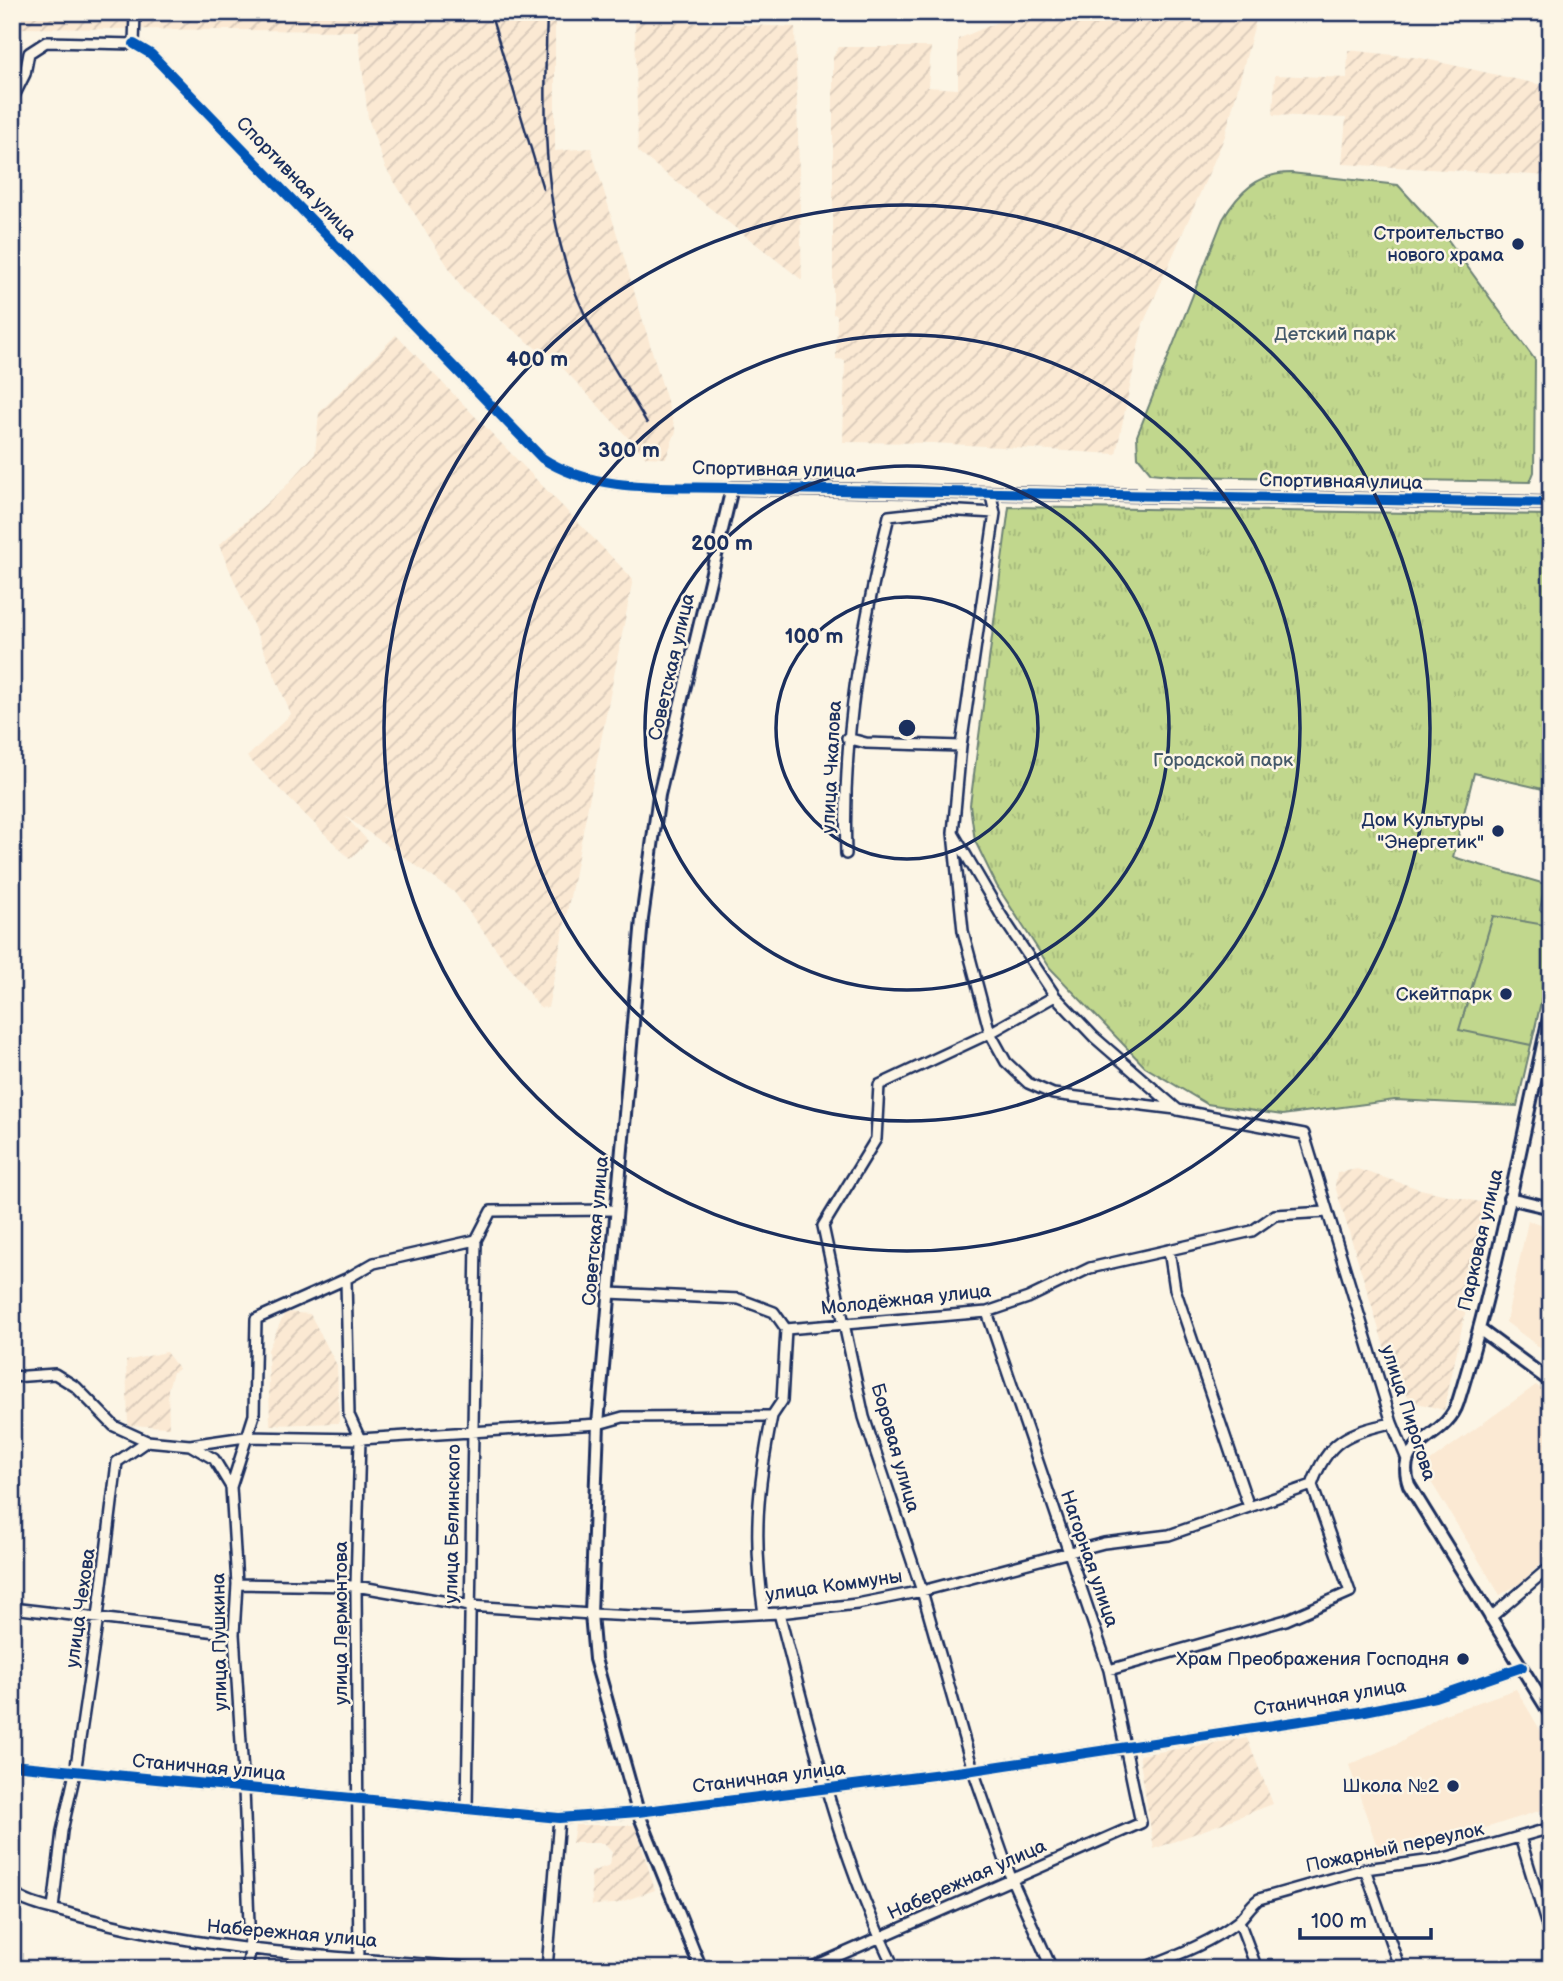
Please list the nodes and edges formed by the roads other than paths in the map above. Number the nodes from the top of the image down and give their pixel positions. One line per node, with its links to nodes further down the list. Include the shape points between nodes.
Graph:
1 (135, 12): 2 (street)
2 (134, 44): 3 (street, via 46,42 29,53); 4 (street, Спортивная улица, via 151,54 542,458 561,470 615,483)
3 (12, 100)
4 (732, 488): 5 (street, Спортивная улица); 18 (street, Советская улица, via 659,795 630,1035)
5 (990, 492): 6 (street, Спортивная улица); 7 (street)
6 (1551, 503)
7 (995, 513): 8 (street, улица Чкалова, via 943,510 889,516 864,618); 9 (street)
8 (847, 738): 9 (street, via 866,743); 11 (street, улица Чкалова)
9 (961, 746): 10 (street)
10 (953, 833): 12 (street); 14 (street, via 963,931)
11 (846, 854)
12 (1055, 996): 14 (street, Боровая улица); 15 (street, via 1094,1037)
13 (1551, 1009): 16 (street, Парковая улица)
14 (990, 1033): 15 (street, via 1006,1062 1028,1083 1053,1094); 25 (street, Боровая улица, via 879,1085 876,1139 823,1226)
15 (1178, 1110): 19 (street, улица Пирогова, via 1304,1134)
16 (1509, 1198): 17 (street); 27 (street, Парковая улица)
17 (1551, 1208)
18 (615, 1210): 20 (street, via 491,1211); 23 (street, Советская улица)
19 (1326, 1212): 21 (street, Молодёжная улица, via 1275,1215 1252,1231); 31 (street, улица Пирогова)
20 (476, 1240): 22 (street, via 374,1263); 33 (street, улица Белинского)
21 (1169, 1251): 24 (street, Молодёжная улица, via 1090,1268); 41 (street, via 1175,1289)
22 (346, 1279): 34 (street, улица Пушкина, via 256,1319 254,1415); 35 (street, улица Лермонтова, via 349,1415)
23 (609, 1293): 26 (street, via 739,1299 774,1312); 32 (street, Советская улица)
24 (987, 1312): 25 (street, Молодёжная улица); 42 (street, Нагорная улица)
25 (846, 1324): 26 (street, Молодёжная улица); 46 (street, Боровая улица, via 864,1417)
26 (786, 1329): 30 (street, via 782,1401)
27 (1479, 1329): 29 (street); 38 (street, Парковая улица, via 1455,1412)
28 (12, 1377): 36 (street, via 55,1374 76,1387 114,1426)
29 (1551, 1382)
30 (772, 1416): 32 (street, via 623,1417); 51 (street, via 756,1524)
31 (1392, 1423): 38 (street, улица Пирогова); 39 (street, via 1367,1428 1331,1448)
32 (598, 1424): 33 (street); 50 (street, Советская улица)
33 (471, 1434): 35 (street); 47 (street, улица Белинского)
34 (245, 1437): 35 (street); 37 (street); 40 (street, улица Пушкина)
35 (360, 1439): 45 (street, улица Лермонтова)
36 (147, 1441): 37 (street); 52 (street, улица Чехова, via 117,1462)
37 (190, 1445): 40 (street, via 214,1459)
38 (1406, 1457): 53 (street, улица Пирогова, via 1409,1485)
39 (1312, 1485): 41 (street, улица Коммуны); 56 (street, via 1350,1592 1286,1620)
40 (231, 1487): 44 (street, улица Пушкина)
41 (1249, 1507): 42 (street, улица Коммуны, via 1169,1535 1104,1543)
42 (1068, 1555): 46 (street, улица Коммуны); 56 (street, Нагорная улица)
43 (1551, 1566): 53 (street)
44 (237, 1584): 45 (street, улица Коммуны); 54 (street, улица Пушкина)
45 (356, 1586): 47 (street, улица Коммуны); 64 (street, улица Лермонтова)
46 (922, 1591): 49 (street, улица Коммуны); 60 (street, Боровая улица)
47 (470, 1606): 50 (street, улица Коммуны); 65 (street, улица Белинского)
48 (12, 1608): 52 (street)
49 (779, 1613): 51 (street, улица Коммуны); 62 (street)
50 (591, 1614): 51 (street, улица Коммуны, via 678,1618); 66 (street, Советская улица, via 596,1659)
51 (764, 1614)
52 (98, 1617): 54 (street); 61 (street, улица Чехова)
53 (1490, 1618): 55 (street, улица Пирогова)
54 (234, 1634): 63 (street, улица Пушкина)
55 (1522, 1667): 57 (street, улица Пирогова); 58 (street, Станичная улица, via 1399,1706)
56 (1109, 1670): 58 (street, Нагорная улица)
57 (1551, 1715)
58 (1127, 1747): 60 (street, Станичная улица); 68 (street, Нагорная улица)
59 (12, 1765): 61 (street, Станичная улица)
60 (973, 1770): 62 (street, Станичная улица); 72 (street, Боровая улица)
61 (75, 1773): 63 (street, Станичная улица); 74 (street, улица Чехова, via 62,1831)
62 (825, 1788): 66 (street, Станичная улица); 76 (street)
63 (244, 1789): 64 (street, Станичная улица); 78 (street, улица Пушкина)
64 (360, 1799): 65 (street, Станичная улица); 79 (street, улица Лермонтова)
65 (467, 1808): 67 (street, Станичная улица)
66 (638, 1812): 67 (street, Станичная улица); 84 (street, Советская улица)
67 (559, 1818): 83 (street)
68 (1141, 1823): 72 (street, Набережная улица)
69 (1551, 1828): 70 (street, Пожарный переулок)
70 (1520, 1837): 71 (street, Пожарный переулок, via 1441,1859); 77 (street)
71 (1365, 1869): 75 (street, Пожарный переулок, via 1259,1899 1246,1908); 90 (street)
72 (1011, 1878): 76 (street, Набережная улица); 87 (street, Боровая улица)
73 (12, 1893): 74 (street, Набережная улица)
74 (53, 1909): 78 (street, Набережная улица, via 134,1932)
75 (1239, 1921): 88 (street, Пожарный переулок, via 1201,1944); 89 (street)
76 (879, 1938): 85 (street, Набережная улица); 86 (street)
77 (1551, 1939)
78 (250, 1951): 79 (street, Набережная улица); 80 (street, улица Пушкина)
79 (360, 1958): 81 (street, улица Лермонтова); 82 (street, Набережная улица)
80 (247, 1969)
81 (359, 1969)
82 (490, 1969)
83 (547, 1969)
84 (701, 1969)
85 (808, 1969)
86 (895, 1969)
87 (1052, 1969)
88 (1142, 1969)
89 (1257, 1969)
90 (1400, 1969)

